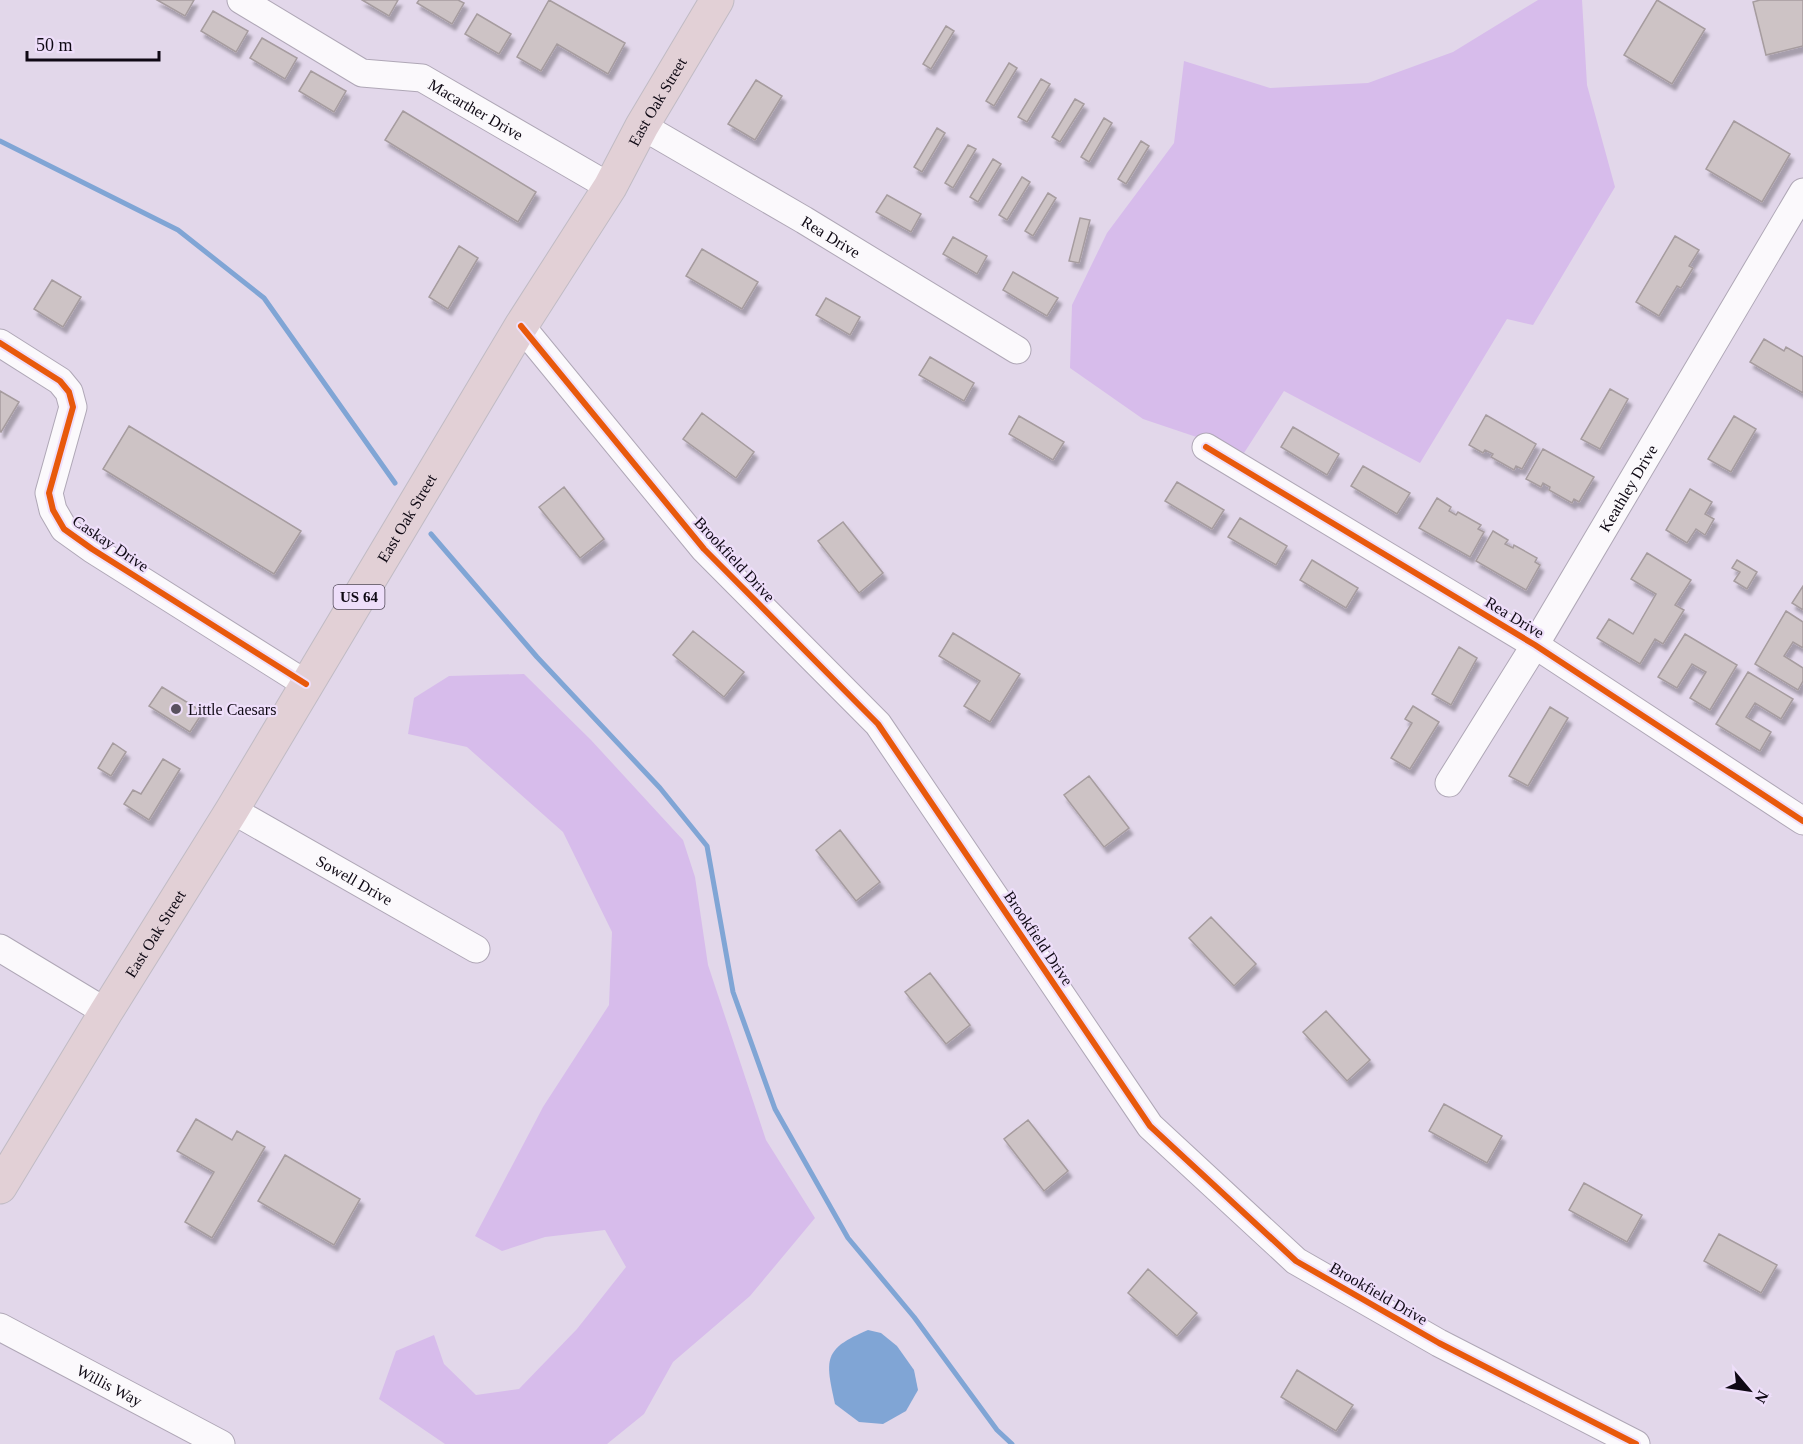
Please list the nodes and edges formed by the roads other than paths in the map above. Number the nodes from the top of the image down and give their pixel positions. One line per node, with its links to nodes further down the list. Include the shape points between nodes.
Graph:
1 (241, 0): 4 (street, Macarther Drive, via 362,73 422,78)
2 (717, 0): 3 (highway, East Oak Street / US 64)
3 (642, 126): 4 (highway, East Oak Street / US 64); 8 (street, Rea Drive)
4 (610, 187): 6 (highway, East Oak Street / US 64)
5 (1803, 192): 10 (street, Keathley Drive)
6 (521, 326): 11 (highway, East Oak Street / US 64); 21 (street, Brookfield Drive, via 704,549 878,724 1150,1126 1296,1261 1439,1343)
7 (0, 343): 11 (street, Caskay Drive, via 60,381 69,392 73,407 49,493 64,529)
8 (1017, 350)
9 (1206, 447): 10 (street, Rea Drive)
10 (1535, 645): 12 (street, Keathley Drive); 14 (street, Rea Drive)
11 (306, 684): 13 (highway, East Oak Street / US 64)
12 (1449, 783)
13 (232, 810): 16 (street, Sowell Drive); 17 (highway, East Oak Street / US 64)
14 (1803, 821)
15 (0, 948): 17 (street)
16 (476, 949)
17 (106, 1012): 18 (highway, East Oak Street / US 64)
18 (0, 1187)
19 (0, 1327): 20 (street, Willis Way)
20 (221, 1444)
21 (1636, 1444)

